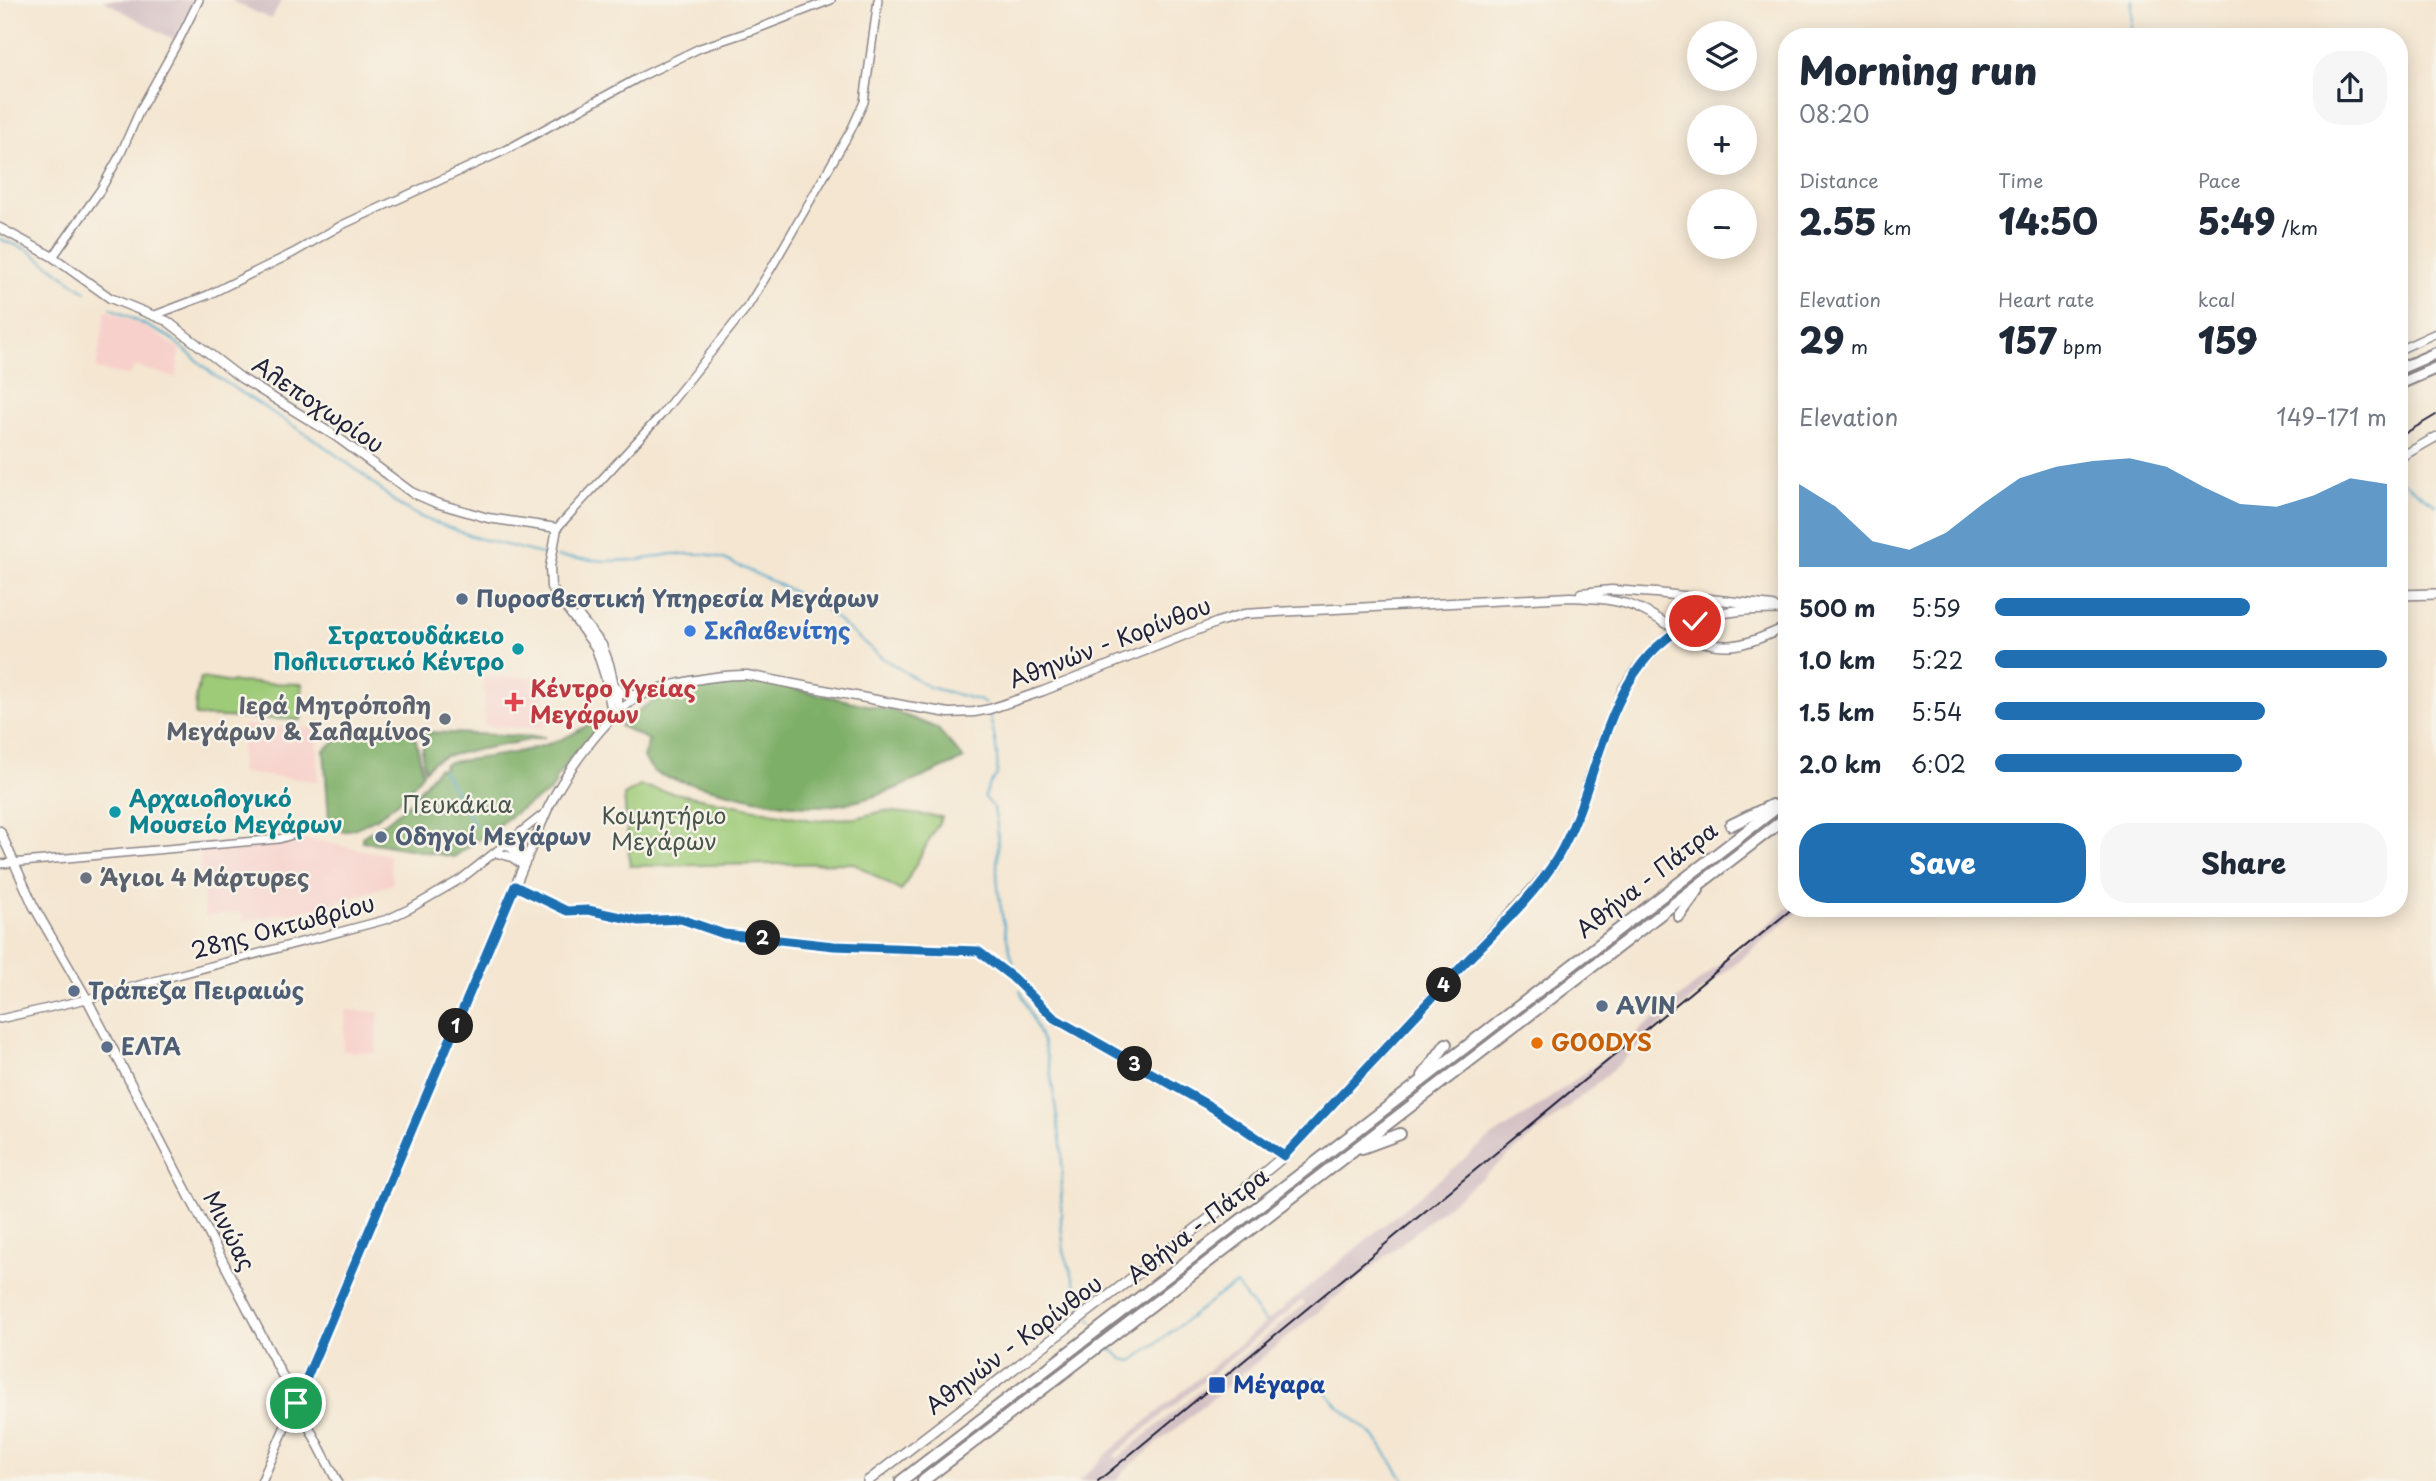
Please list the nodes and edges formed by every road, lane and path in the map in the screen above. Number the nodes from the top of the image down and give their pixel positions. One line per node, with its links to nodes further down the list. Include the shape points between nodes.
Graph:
1 (199, 0): 5 (street, via 101,189)
2 (831, 0): 6 (street, via 700,48 506,150 342,225 208,295)
3 (878, 0): 15 (street, via 864,102 766,277 661,415)
4 (0, 229): 5 (main road, Αλεποχωρίου)
5 (53, 257): 6 (main road, Αλεποχωρίου, via 110,298)
6 (155, 315): 15 (main road, Αλεποχωρίου, via 411,492 488,518)
7 (2436, 333): 8 (street)
8 (2408, 346)
9 (2436, 353): 10 (highway)
10 (2408, 365)
11 (2436, 368): 12 (highway)
12 (2408, 380)
13 (2436, 437): 14 (main road)
14 (2408, 453)
15 (557, 528): 20 (main road, via 550,578 554,592)
16 (2436, 594): 17 (main road)
17 (2408, 595)
18 (1570, 597): 19 (main road, Αθηνών - Κορίνθου, via 1611,590); 22 (main road, Αθηνών - Κορίνθου, via 1629,605 1711,645 1745,643); 24 (main road, Αθηνών - Κορίνθου, via 1244,614 1043,691 974,712 906,706 753,675)
19 (1778, 607)
20 (568, 608): 23 (main road, via 598,639); 26 (main road, via 596,648)
21 (1778, 608): 48 (main road, Αθηνών - Κορίνθου, bridge, via 1728,611 1695,621 1665,639 1636,670 1615,706 1579,811 1553,866)
22 (1778, 630)
23 (615, 687): 25 (main road, via 627,695); 26 (main road)
24 (668, 688): 25 (main road, Αθηνών - Κορίνθου); 26 (main road, Αθηνών - Κορίνθου)
25 (648, 693): 26 (main road, Αθηνών - Κορίνθου)
26 (619, 715): 29 (main road, Αθηνών - Κορίνθου, via 576,763)
27 (1778, 802): 31 (highway)
28 (1778, 805): 45 (highway, Αθήνα - Πάτρα)
29 (547, 811): 34 (street, 28ης Οκτωβρίου); 36 (main road, Αθηνών - Κορίνθου)
30 (1778, 824): 39 (highway, Αθήνα - Πάτρα)
31 (1731, 825)
32 (0, 831): 37 (main road, Μινώας)
33 (292, 835): 37 (street)
34 (507, 845): 35 (street, 28ης Οκτωβρίου); 36 (main road)
35 (497, 853): 36 (main road); 42 (street, 28ης Οκτωβρίου, via 447,888 388,919)
36 (525, 862): 40 (main road, Αθηνών - Κορίνθου)
37 (15, 863): 38 (street); 42 (main road, Μινώας, via 37,914)
38 (0, 864)
39 (1706, 879): 41 (highway); 47 (highway, Αθήνα - Πάτρα)
40 (515, 886): 48 (street, via 567,911 588,910 639,921 681,919 724,934 834,946 976,951 1066,1026 1213,1108); 49 (main road, Αθηνών - Κορίνθου)
41 (1679, 916)
42 (87, 999): 43 (street, 28ης Οκτωβρίου); 49 (main road, Μινώας)
43 (0, 1019)
44 (1446, 1044): 45 (highway)
45 (1416, 1085): 55 (highway, Αθήνα - Πάτρα)
46 (1400, 1134): 47 (highway)
47 (1350, 1153): 56 (highway, Αθήνα - Πάτρα)
48 (1284, 1156): 54 (main road, Αθηνών - Κορίνθου)
49 (296, 1403): 50 (main road, Μινώας); 51 (main road, Αθηνών - Κορίνθου)
50 (304, 1420): 51 (main road); 53 (main road, Μινώας)
51 (286, 1423): 52 (main road, Αθηνών - Κορίνθου)
52 (262, 1481)
53 (337, 1481)
54 (868, 1481)
55 (901, 1481)
56 (923, 1481)

